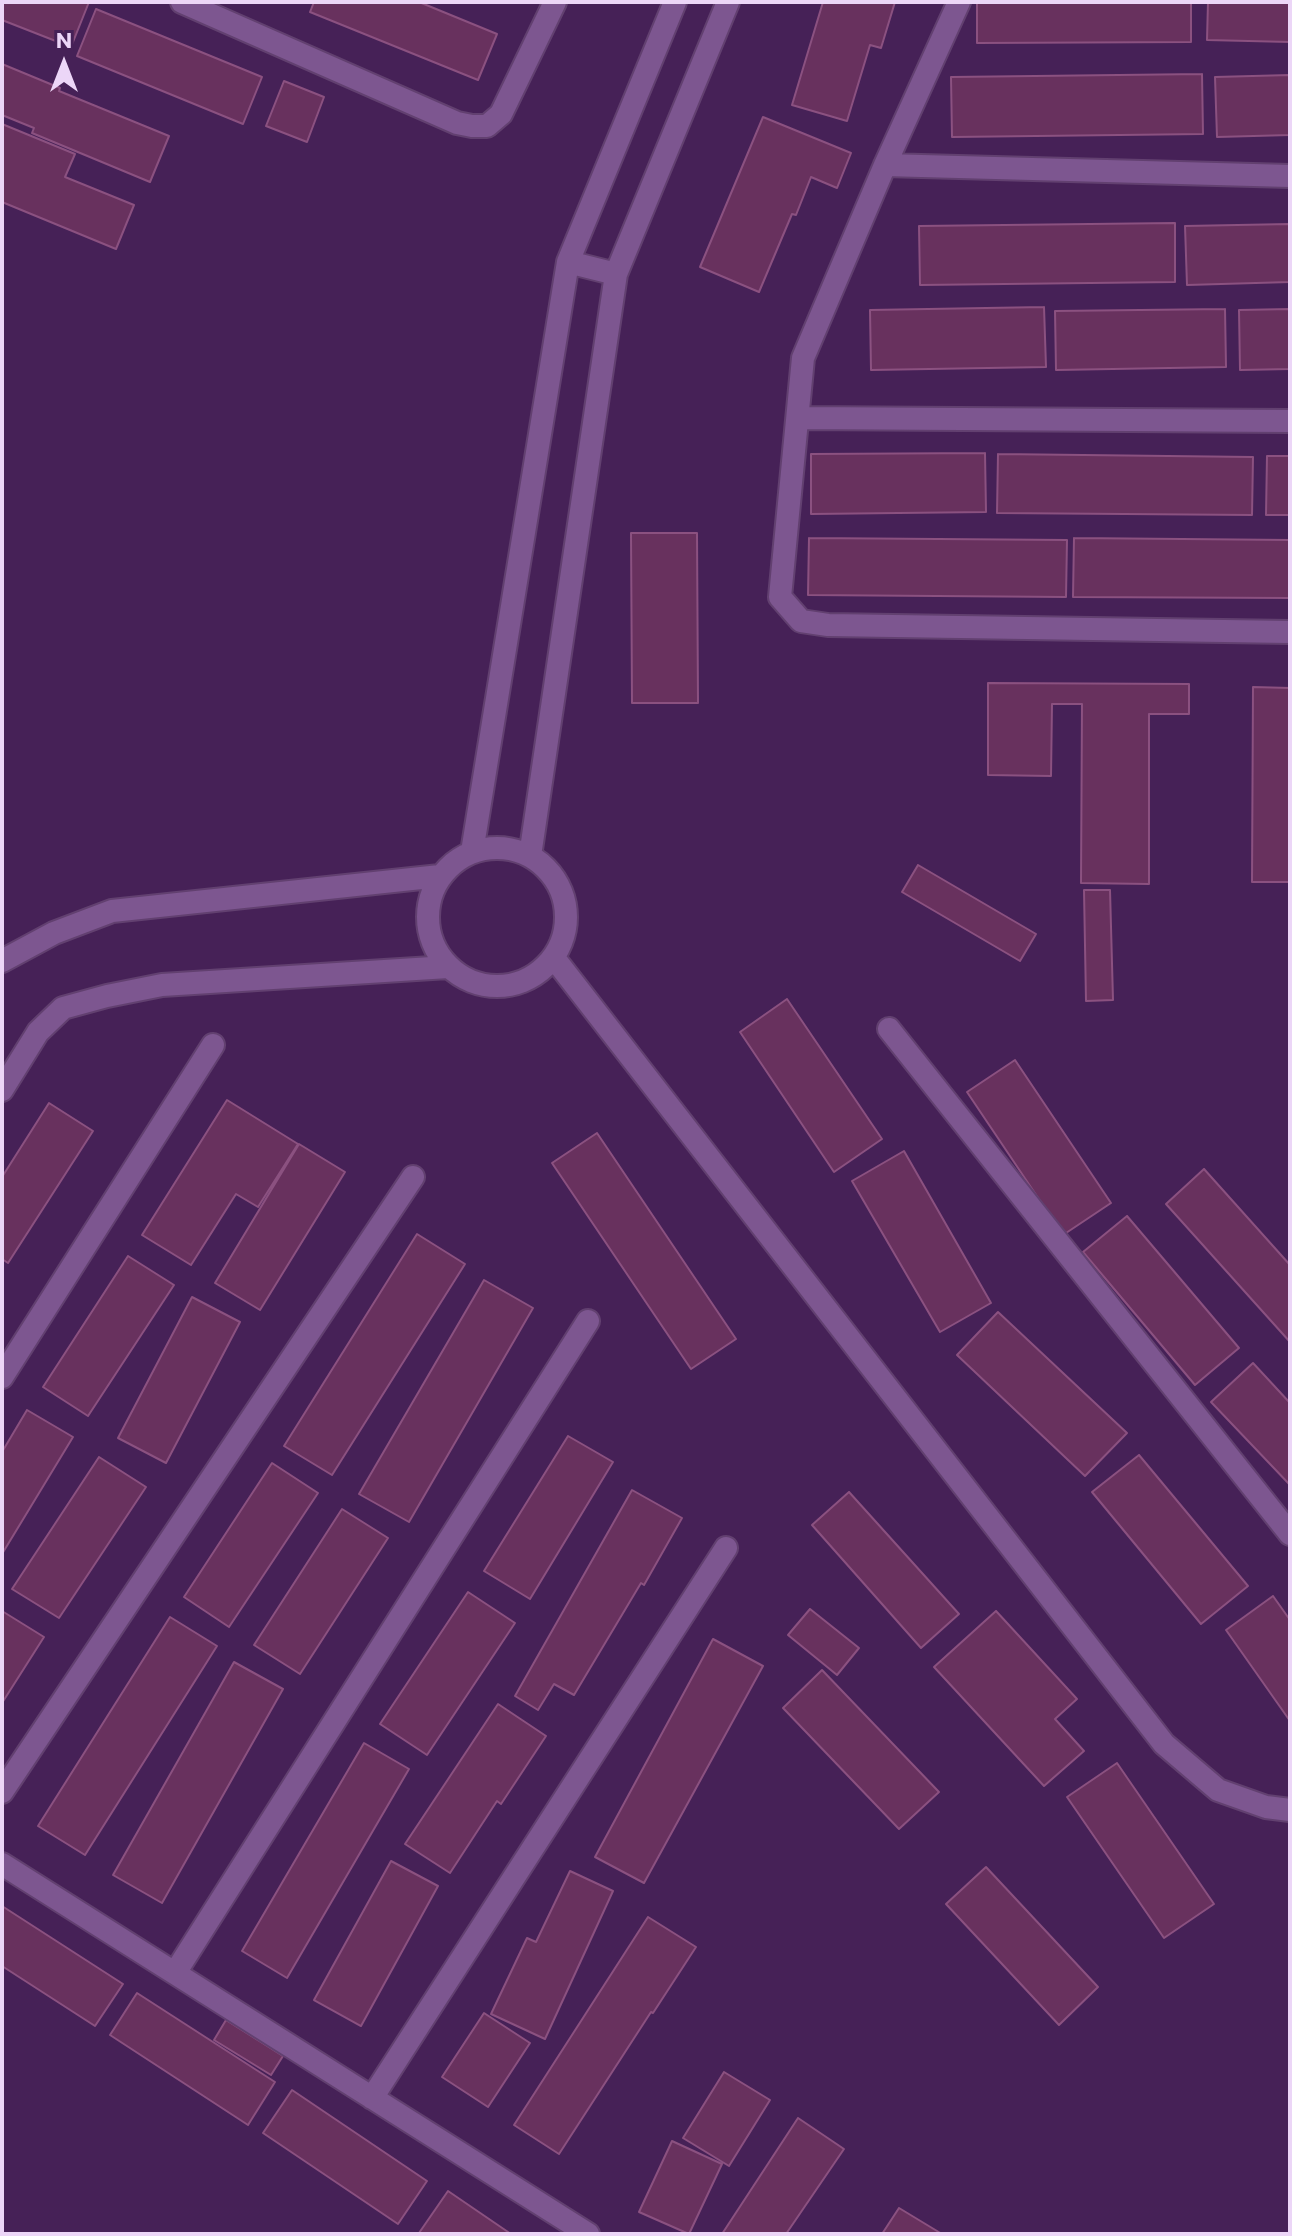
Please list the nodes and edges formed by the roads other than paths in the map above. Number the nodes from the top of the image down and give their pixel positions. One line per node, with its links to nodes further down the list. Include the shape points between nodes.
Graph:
1 (182, 2): 2 (street, via 472,126 487,126 501,114)
2 (555, 2)
3 (675, 2): 8 (street)
4 (728, 2): 9 (street)
5 (959, 2): 6 (street)
6 (885, 165): 7 (street); 10 (street, via 803,358)
7 (1290, 176)
8 (568, 262): 9 (street); 13 (street)
9 (616, 274): 14 (street)
10 (798, 418): 11 (street); 12 (street, via 780,597 801,621)
11 (1290, 421)
12 (1290, 632)
13 (472, 852): 14 (street, via 511,849); 15 (street)
14 (530, 856): 16 (street, via 546,867 565,901 567,921)
15 (440, 876): 17 (street, via 112,911); 18 (street, via 427,913 429,933)
16 (554, 958): 18 (street, via 540,973 503,986 483,986); 28 (street, via 1164,1744 1218,1790)
17 (2, 961)
18 (448, 967): 21 (street, via 162,985 63,1008 38,1032)
19 (889, 1029): 25 (street)
20 (213, 1045): 24 (street)
21 (2, 1090)
22 (413, 1177): 27 (street)
23 (588, 1321): 30 (street)
24 (2, 1377)
25 (1290, 1534)
26 (726, 1548): 31 (street)
27 (2, 1792)
28 (1290, 1810)
29 (2, 1864): 30 (street)
30 (175, 1973): 31 (street)
31 (372, 2098): 32 (street)
32 (588, 2234)

